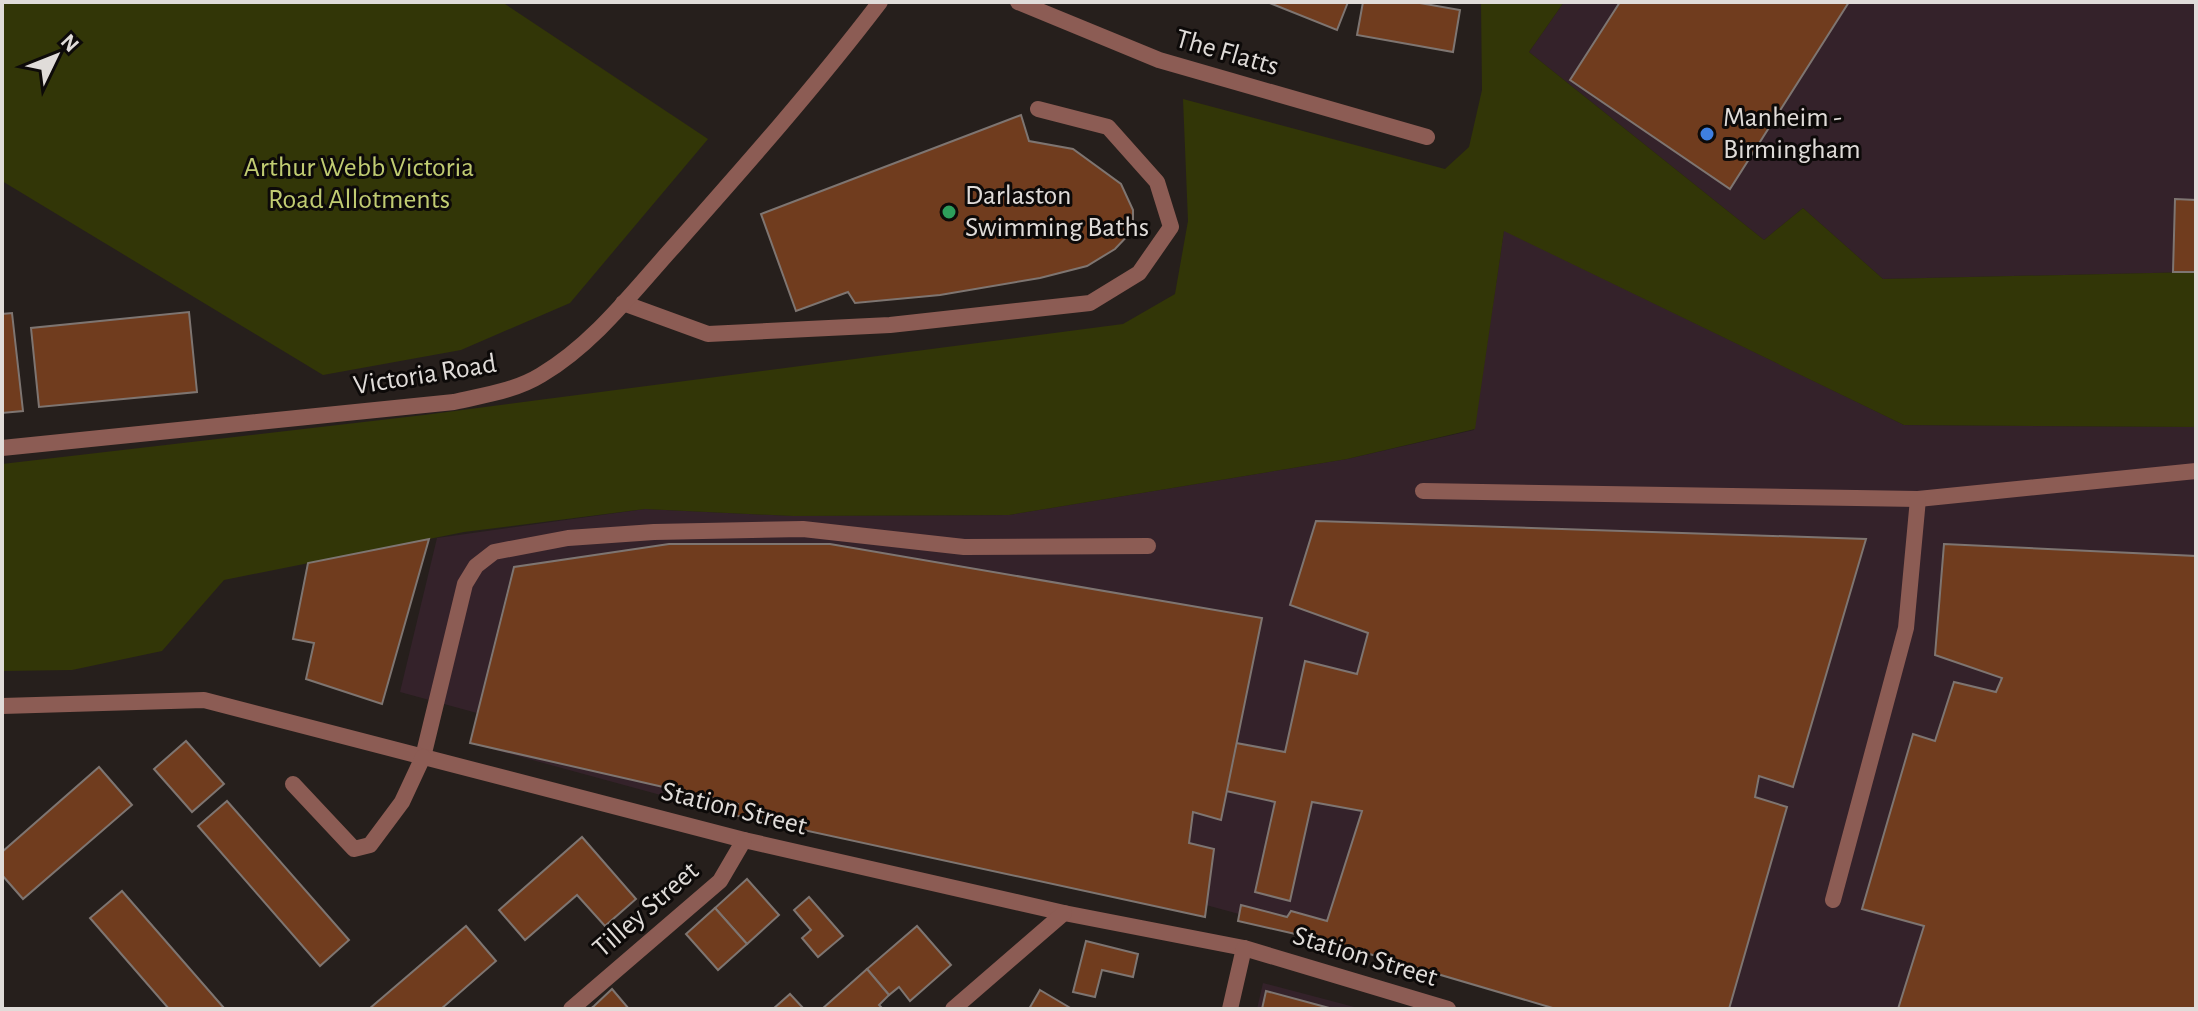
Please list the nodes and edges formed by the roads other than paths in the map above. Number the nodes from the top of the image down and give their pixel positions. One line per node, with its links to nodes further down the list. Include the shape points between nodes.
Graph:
1 (880, 2): 5 (street, Victoria Road, via 762,147)
2 (1018, 2): 4 (street, The Flatts, via 1159,60)
3 (1038, 109): 5 (street, via 1108,127 1157,182 1171,227 1139,273 1090,303 890,325 708,334)
4 (1427, 137)
5 (623, 303): 6 (street, Victoria Road, via 541,375 508,390 439,403)
6 (2, 448)
7 (2196, 471): 9 (street)
8 (1423, 491): 9 (street)
9 (1918, 499): 15 (street, via 1906,628)
10 (1148, 546): 12 (street, via 978,547 803,529 724,529 568,538 494,552 465,584)
11 (2, 706): 12 (street, Station Street, via 204,700)
12 (423, 757): 13 (street, via 402,802 362,850 354,849); 14 (street, Station Street)
13 (293, 784)
14 (744, 840): 16 (street, Station Street); 18 (street, Tilley Street, via 720,881)
15 (1833, 900)
16 (1064, 913): 17 (street, Station Street); 19 (street)
17 (1244, 948): 20 (street); 21 (street, Station Street)
18 (571, 1009)
19 (953, 1009)
20 (1230, 1009)
21 (1448, 1009)

